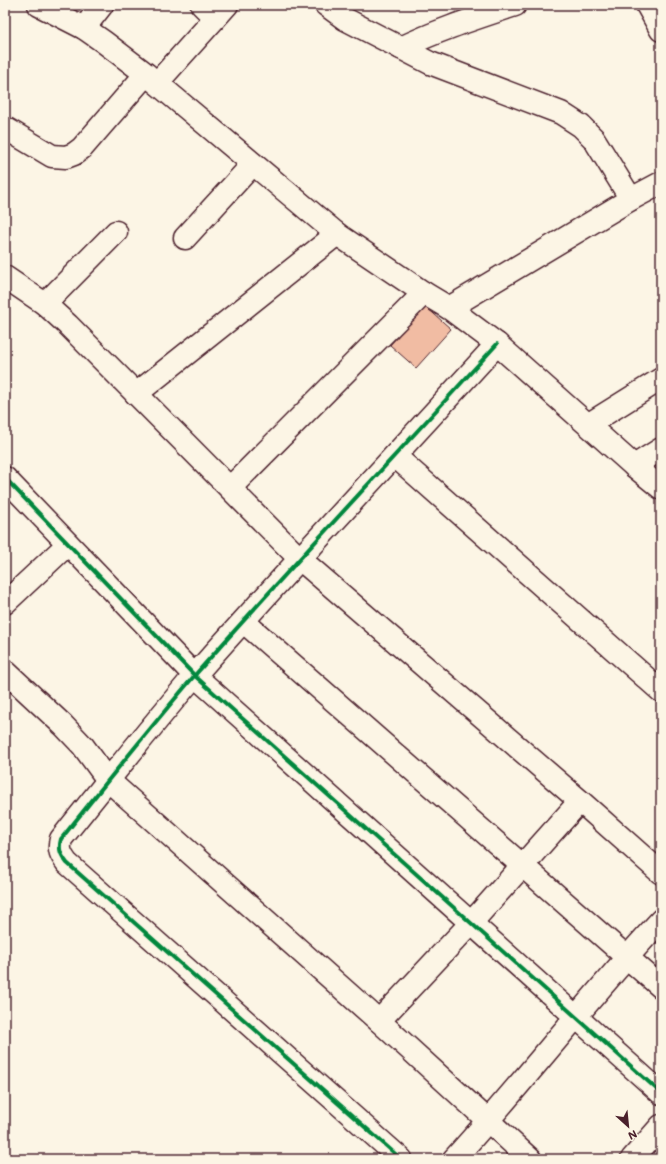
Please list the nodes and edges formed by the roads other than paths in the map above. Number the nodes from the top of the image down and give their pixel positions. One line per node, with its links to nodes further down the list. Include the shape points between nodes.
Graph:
1 (39, 5): 7 (street)
2 (102, 5): 7 (street)
3 (326, 5): 9 (street, via 345,20)
4 (515, 5): 9 (street, via 450,27)
5 (648, 5): 8 (street)
6 (215, 9): 10 (street)
7 (84, 28): 10 (street)
8 (661, 30)
9 (401, 48): 14 (street, via 430,63 561,112 594,139)
10 (151, 78): 11 (street, via 82,148 66,157 52,156); 12 (street)
11 (5, 128)
12 (253, 164): 16 (street); 17 (street)
13 (661, 183): 14 (street)
14 (631, 199): 21 (street)
15 (116, 232): 20 (street)
16 (336, 234): 19 (street); 24 (street)
17 (185, 238)
18 (5, 277): 20 (street)
19 (424, 293): 21 (street); 30 (street)
20 (45, 304): 24 (street)
21 (449, 308): 22 (street)
22 (497, 344): 25 (street); 27 (street)
23 (661, 379): 25 (street)
24 (136, 394): 30 (street)
25 (589, 424): 28 (street)
26 (661, 449): 28 (street)
27 (395, 456): 33 (street); 38 (street)
28 (634, 466): 31 (street)
29 (5, 478): 32 (street)
30 (230, 488): 33 (street)
31 (661, 488)
32 (68, 544): 34 (street); 37 (street)
33 (300, 559): 35 (street); 40 (street)
34 (5, 603)
35 (244, 622): 37 (street); 41 (street)
36 (5, 671): 39 (street, via 83,746)
37 (195, 676): 39 (street); 44 (street)
38 (661, 691)
39 (108, 780): 48 (street); 52 (street, via 60,840 60,854 67,863)
40 (580, 801): 41 (street); 42 (street)
41 (522, 865): 44 (street); 45 (street)
42 (661, 873)
43 (661, 920): 45 (street)
44 (470, 923): 47 (street); 48 (street)
45 (626, 957): 46 (street); 47 (street)
46 (661, 987)
47 (576, 1017): 49 (street); 50 (street)
48 (379, 1021): 50 (street)
49 (661, 1093)
50 (488, 1121): 53 (street); 54 (street)
51 (661, 1126): 55 (street)
52 (401, 1159)
53 (454, 1159)
54 (530, 1159)
55 (632, 1159)

